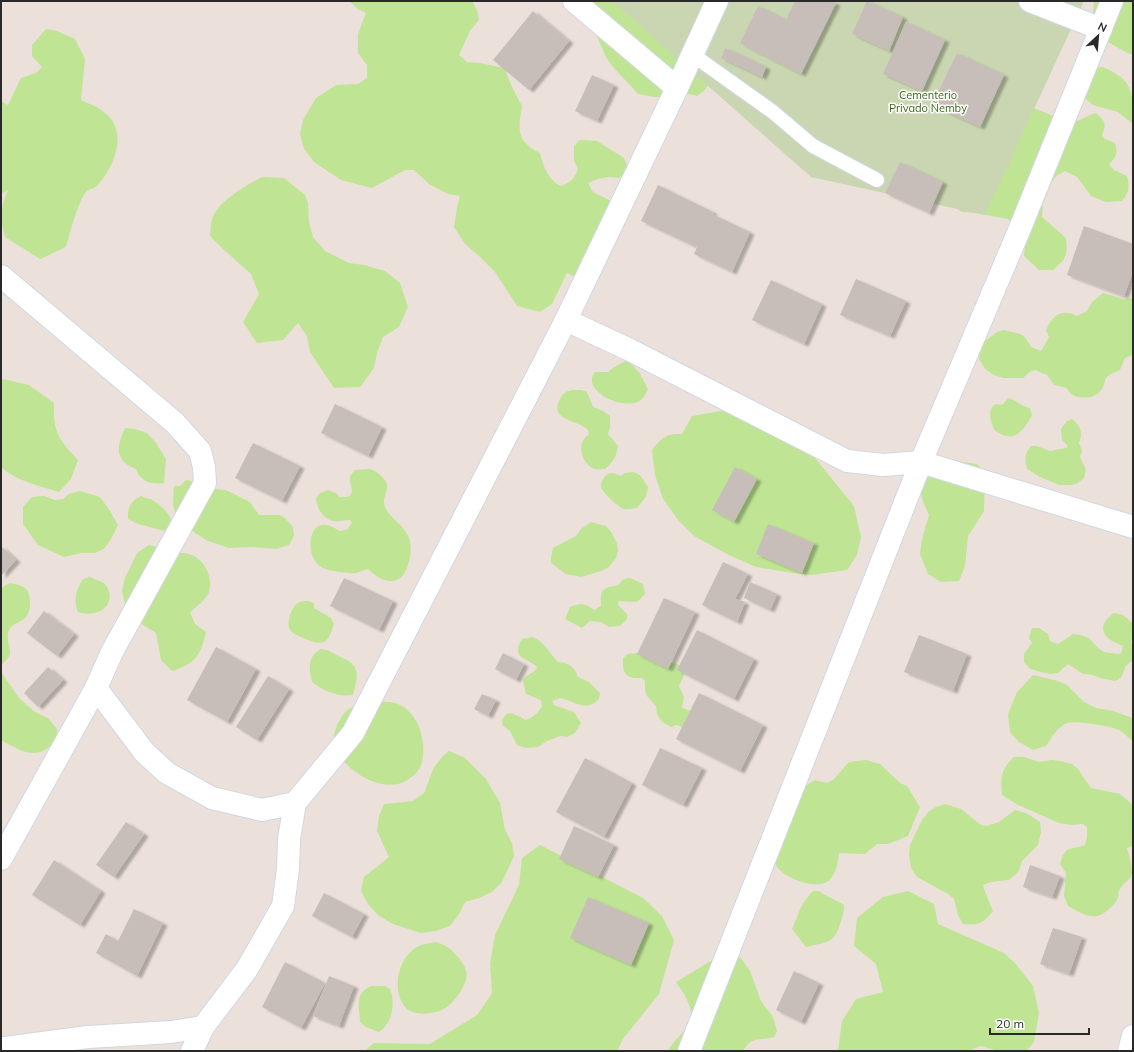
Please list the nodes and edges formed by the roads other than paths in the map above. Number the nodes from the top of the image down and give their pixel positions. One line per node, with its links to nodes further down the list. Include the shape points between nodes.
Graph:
1 (574, 1): 7 (street)
2 (717, 1): 6 (street)
3 (1030, 1): 5 (street)
4 (1112, 1): 5 (street)
5 (1102, 29): 11 (street)
6 (693, 54): 7 (street); 8 (lane, via 773,112 813,146)
7 (677, 88): 10 (street)
8 (877, 180)
9 (1, 276): 13 (street, via 175,423 200,451 204,467 204,483 112,652)
10 (566, 320): 11 (street, via 847,461 884,466); 14 (street, via 353,733)
11 (920, 462): 12 (street); 20 (street)
12 (1133, 527)
13 (96, 688): 14 (street, via 145,753 167,773 212,798 262,810); 15 (street)
14 (295, 803): 16 (street, via 283,906 247,969)
15 (1, 859)
16 (203, 1027): 18 (street, via 172,1032 88,1037); 19 (street)
17 (1133, 1036): 21 (street)
18 (1, 1050)
19 (192, 1051)
20 (689, 1051)
21 (1129, 1051)

